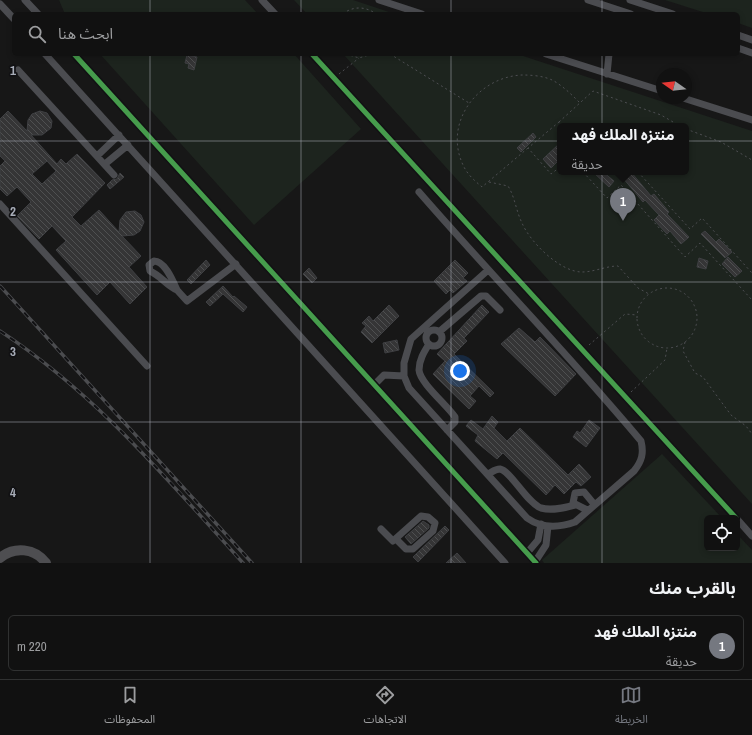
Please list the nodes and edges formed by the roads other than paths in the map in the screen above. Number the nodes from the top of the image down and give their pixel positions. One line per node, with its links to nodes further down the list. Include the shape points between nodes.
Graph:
1 (25, 0): 10 (street)
2 (31, 0): 11 (street)
3 (262, 0): 12 (street)
4 (379, 0): 13 (street)
5 (588, 0): 9 (street)
6 (614, 0): 9 (street)
7 (630, 0): 15 (street)
8 (0, 4): 16 (street)
9 (612, 8): 14 (street)
10 (36, 12)
11 (37, 12)
12 (273, 12)
13 (416, 12)
14 (625, 12)
15 (667, 12)
16 (12, 17)
17 (740, 36): 18 (street)
18 (752, 40)
19 (740, 49): 20 (street)
20 (752, 53)
21 (47, 56): 31 (street)
22 (76, 56): 44 (street)
23 (314, 56): 50 (street)
24 (552, 56): 27 (street)
25 (609, 56): 27 (street)
26 (18, 70): 33 (street)
27 (607, 74): 28 (street)
28 (656, 89)
29 (692, 101): 30 (street)
30 (752, 120)
31 (119, 135): 32 (street); 33 (street)
32 (128, 145): 34 (street); 38 (street)
33 (97, 156): 34 (street)
34 (105, 164): 35 (street)
35 (114, 174)
36 (419, 192): 39 (street)
37 (0, 204): 42 (street)
38 (236, 264): 40 (street, via 187,301); 59 (street)
39 (487, 271): 43 (street, via 411,339 406,352); 47 (street, via 548,334 641,441 644,450 640,464)
40 (177, 290)
41 (500, 310): 45 (street, via 486,296 481,296 439,332 441,342 436,346 429,344 422,356 419,372 455,417 455,422)
42 (147, 366)
43 (404, 376): 44 (street, via 384,375); 45 (street, via 409,388)
44 (374, 385): 56 (street)
45 (447, 430): 46 (street)
46 (488, 474): 48 (street, via 496,470 503,471 541,508 553,509); 52 (street, via 521,512 532,522)
47 (594, 504): 48 (street, via 586,494 578,491 573,496 572,502); 49 (street)
48 (575, 505): 49 (street)
49 (587, 510): 52 (street, via 575,522 559,526)
50 (732, 515)
51 (740, 523): 54 (street)
52 (544, 525): 56 (street, via 538,540); 60 (street, via 545,550)
53 (381, 529): 55 (street, via 390,540)
54 (752, 536)
55 (397, 540): 55 (street, via 421,516 428,517 435,523 433,531 413,549 406,549)
56 (527, 553): 60 (street)
57 (0, 558): 58 (highway, via 12,551 24,550 36,553)
58 (46, 563)
59 (505, 563)
60 (535, 563)

